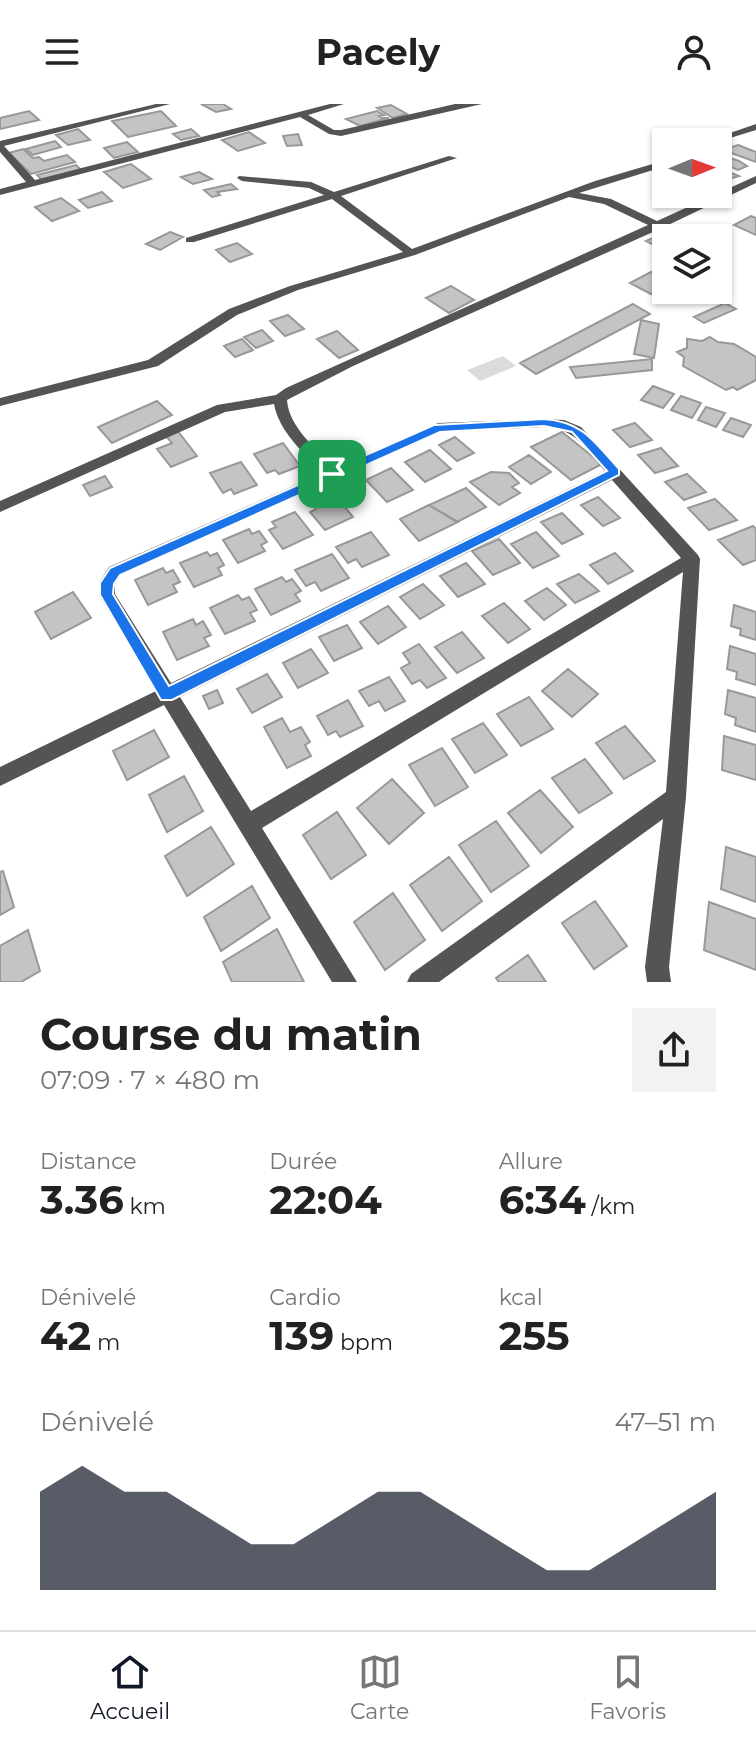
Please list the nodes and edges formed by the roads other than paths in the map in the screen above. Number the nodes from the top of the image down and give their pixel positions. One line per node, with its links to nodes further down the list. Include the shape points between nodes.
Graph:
1 (118, 104): 5 (street)
2 (166, 104): 5 (street)
3 (340, 104): 6 (street)
4 (478, 104): 6 (street, via 341,133)
5 (130, 112): 9 (street)
6 (301, 114): 14 (street)
7 (756, 127): 8 (street)
8 (732, 134)
9 (0, 145): 14 (street)
10 (452, 158): 17 (street)
11 (652, 168): 16 (street)
12 (242, 178): 17 (street, via 301,182)
13 (756, 179): 19 (street)
14 (32, 183): 15 (street)
15 (0, 192)
16 (567, 195): 18 (street, via 607,201); 22 (street)
17 (335, 196): 21 (street); 22 (street)
18 (654, 224)
19 (662, 224)
20 (652, 229): 23 (street, via 382,346)
21 (190, 240)
22 (411, 253): 24 (street, via 233,312 153,363)
23 (280, 399): 26 (street, via 285,421); 27 (street, via 222,408)
24 (0, 402)
25 (615, 472): 26 (street, via 576,430 544,423 438,428); 28 (street); 29 (street)
26 (332, 474): 29 (street, via 115,571 107,595)
27 (0, 507)
28 (692, 559): 31 (street); 32 (street)
29 (166, 695): 30 (street); 32 (street)
30 (0, 777)
31 (676, 797): 34 (street); 35 (street)
32 (247, 825): 33 (street)
33 (345, 982)
34 (419, 982)
35 (659, 982)

